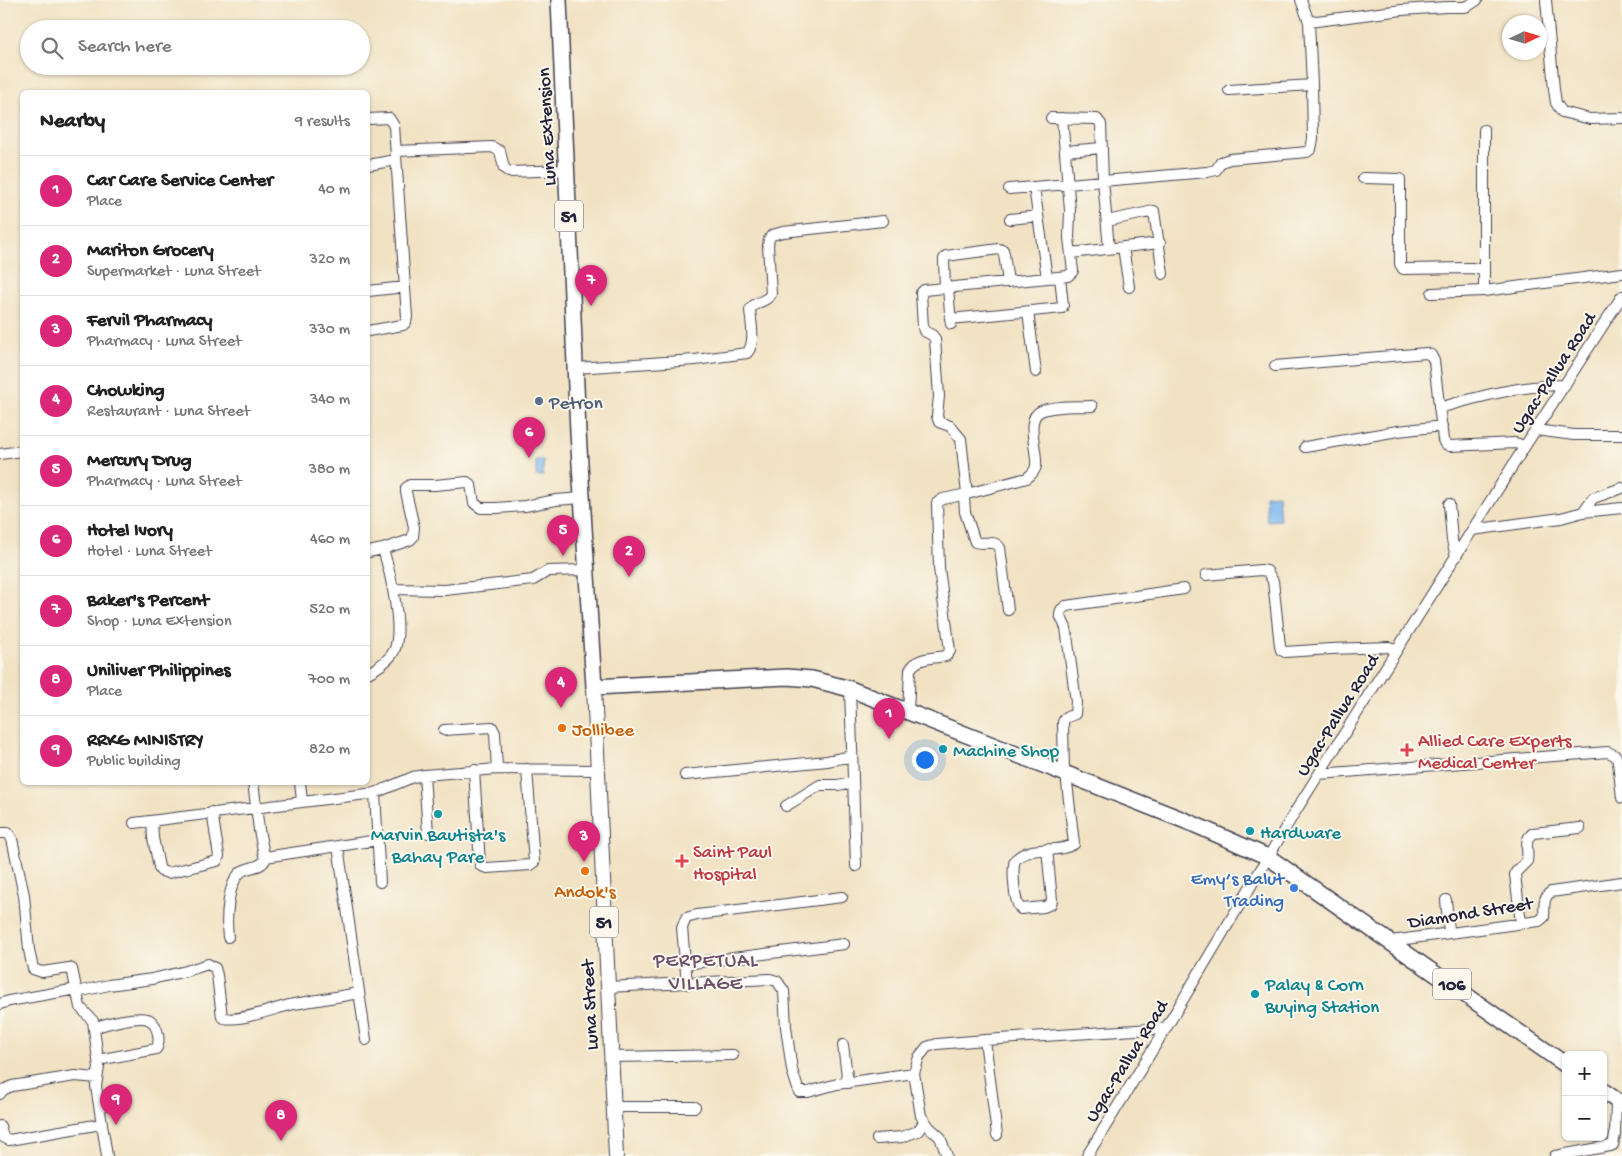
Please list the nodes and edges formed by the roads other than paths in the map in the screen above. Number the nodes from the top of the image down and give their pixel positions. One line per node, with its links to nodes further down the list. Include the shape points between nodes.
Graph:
1 (559, 0): 17 (highway, Luna Extension / 51)
2 (1301, 0): 5 (street)
3 (1477, 0): 5 (street, via 1463,7 1402,10)
4 (1546, 0): 10 (street, via 1556,103 1562,112 1590,119)
5 (1309, 22): 6 (street)
6 (1312, 85): 7 (street); 19 (street, via 1314,138 1307,152 1230,159 1221,162 1216,170 1207,172)
7 (1228, 90)
8 (1051, 118): 9 (street)
9 (1062, 118): 13 (street, via 1097,119 1101,124); 14 (street)
10 (1622, 118)
11 (370, 119): 15 (street, via 384,117 392,121)
12 (1484, 130): 31 (street)
13 (1102, 148): 14 (street); 19 (street)
14 (1065, 151): 20 (street)
15 (396, 156): 16 (street); 17 (street, via 492,147 500,151 504,168 509,172); 37 (street)
16 (370, 164)
17 (567, 170): 48 (highway, Luna Extension / 51)
18 (1363, 178): 31 (street, via 1400,179 1400,264 1403,269)
19 (1103, 180): 20 (street); 26 (street)
20 (1068, 184): 21 (street); 30 (street)
21 (1034, 187): 22 (street); 23 (street)
22 (1009, 189)
23 (1038, 216): 24 (street); 35 (street)
24 (1010, 219)
25 (883, 221): 48 (street, via 798,229 772,236 768,245 771,294 750,310 752,342 747,353)
26 (1107, 221): 27 (street, via 1154,212); 29 (street)
27 (1160, 243): 28 (street); 33 (street)
28 (1124, 247): 29 (street); 38 (street)
29 (1109, 249): 30 (street)
30 (1071, 253): 34 (street, via 1073,271)
31 (1483, 270): 41 (street)
32 (1622, 273): 41 (street)
33 (1164, 274)
34 (1060, 277): 35 (street); 45 (street, via 1062,308)
35 (1047, 278): 36 (street)
36 (1008, 282): 39 (street); 39 (street, via 1003,250 999,249 946,256)
37 (405, 287): 40 (street); 46 (street, via 406,322)
38 (1129, 287)
39 (947, 288): 45 (street, via 951,323); 62 (street, via 921,293 923,328 935,340 939,422 950,426 961,439)
40 (370, 291)
41 (1484, 291): 42 (street)
42 (1432, 293)
43 (1622, 296): 44 (street, Ugac-Pallua Road)
44 (1618, 309): 50 (street, Ugac-Pallua Road)
45 (1028, 312): 49 (street)
46 (370, 331)
47 (1275, 366): 52 (street, via 1426,353 1434,361)
48 (576, 368): 55 (highway, Luna Extension / 51)
49 (1036, 372)
50 (1566, 385): 52 (street, via 1494,393); 54 (street, Ugac-Pallua Road)
51 (1092, 406): 62 (street, via 1039,412 1032,421 1036,467 1032,474)
52 (1440, 408): 53 (street)
53 (1442, 426): 57 (street, via 1447,446 1515,443); 58 (street)
54 (1536, 430): 56 (street, via 1574,435); 57 (street, Ugac-Pallua Road)
55 (578, 432): 63 (highway, Luna Street / 51)
56 (1622, 435)
57 (1525, 446): 67 (street, Ugac-Pallua Road)
58 (1306, 447)
59 (20, 451): 60 (street)
60 (1, 453)
61 (1622, 488): 66 (street, via 1593,498)
62 (965, 495): 75 (street, via 965,512 975,542 995,543 1000,548); 80 (street, via 936,503 939,568 950,651 946,656 920,660 912,666)
63 (582, 498): 68 (street, via 485,508 474,503 471,485 467,482 410,485 406,492 414,527 413,537); 71 (highway, Luna Street / 51)
64 (1449, 504): 70 (street)
65 (1622, 508): 66 (street)
66 (1583, 512): 67 (street)
67 (1472, 530): 70 (street, Ugac-Pallua Road)
68 (383, 549): 69 (street); 73 (street)
69 (370, 552)
70 (1456, 557): 76 (street, Ugac-Pallua Road)
71 (587, 570): 73 (street, via 548,572 533,580 445,590); 78 (highway, Luna Street / 51)
72 (1206, 575): 76 (street, via 1267,571 1273,581 1280,646 1285,652)
73 (393, 589): 77 (street, via 396,645 387,660)
74 (1184, 589): 87 (street, via 1066,606 1061,610 1076,702 1075,714 1063,722)
75 (1008, 610)
76 (1397, 649): 88 (street, Ugac-Pallua Road)
77 (370, 672)
78 (594, 687): 79 (highway, 106, via 787,677 812,679); 86 (main road, Luna Street / 51)
79 (850, 689): 80 (highway, 106); 82 (street)
80 (908, 712): 87 (highway, 106)
81 (444, 730): 83 (street, via 492,727)
82 (852, 756): 90 (street); 91 (street)
83 (498, 769): 84 (street); 85 (street)
84 (527, 769): 85 (street, via 534,862 487,868 480,864); 86 (street)
85 (474, 770): 89 (street)
86 (597, 770): 122 (main road, Luna Street / 51)
87 (1065, 774): 107 (street, via 1074,844 1066,848); 109 (highway, 106)
88 (1319, 774): 95 (street, via 1608,752 1613,753 1618,762); 109 (street, Ugac-Pallua Road)
89 (424, 775): 94 (street); 104 (street)
90 (685, 775)
91 (852, 782): 97 (street, via 820,785); 110 (street)
92 (253, 785): 98 (street)
93 (300, 785): 96 (street)
94 (375, 793): 96 (street); 105 (street)
95 (1622, 798)
96 (302, 801): 98 (street)
97 (786, 806)
98 (256, 807): 99 (street); 108 (street)
99 (212, 812): 100 (street); 100 (street, via 217,861 168,873 159,867)
100 (152, 821): 101 (street)
101 (134, 823)
102 (1580, 828): 115 (street, via 1529,836 1527,861 1515,875)
103 (0, 833): 123 (street, via 8,833 12,839 24,896 33,969 42,972 71,968)
104 (428, 834)
105 (378, 840): 106 (street); 111 (street)
106 (338, 846): 108 (street); 124 (street)
107 (1046, 849): 107 (street, via 1022,853 1015,860 1016,905 1020,909 1051,904)
108 (266, 857): 117 (street, via 262,864 242,871 237,878 227,912)
109 (1268, 857): 118 (highway, 106); 127 (street, Ugac-Pallua Road)
110 (856, 866)
111 (380, 882)
112 (1622, 882): 115 (street, Diamond Street, via 1551,892 1545,899 1544,917)
113 (842, 897): 120 (street, via 686,918 682,928)
114 (1446, 900): 116 (street)
115 (1521, 923): 116 (street, Diamond Street)
116 (1449, 932): 118 (street, Diamond Street)
117 (228, 937)
118 (1391, 941): 134 (highway, 106)
119 (844, 944): 120 (street)
120 (685, 964): 121 (street)
121 (687, 984): 122 (street); 137 (street, via 777,981 784,991 792,1070 799,1092)
122 (607, 987): 132 (main road, Luna Street / 51)
123 (77, 990): 124 (street, via 152,979 208,964 217,975 222,1017 227,1019); 125 (street); 126 (street, via 80,1007 91,1017)
124 (359, 993): 128 (street)
125 (0, 1004)
126 (94, 1028): 133 (street); 133 (street, via 145,1019 155,1027 159,1043 156,1049)
127 (1166, 1028): 129 (street); 151 (street, Ugac-Pallua Road)
128 (366, 1040)
129 (985, 1040): 135 (street, via 927,1047 919,1057); 146 (street)
130 (843, 1045): 137 (street)
131 (733, 1055): 132 (street)
132 (611, 1057): 141 (main road, Luna Street / 51)
133 (98, 1060): 136 (street)
134 (1562, 1062)
135 (914, 1073): 137 (street); 143 (street)
136 (96, 1078): 138 (street, via 75,1076 12,1086); 144 (street)
137 (848, 1083)
138 (0, 1094)
139 (1607, 1094): 140 (highway)
140 (1619, 1102): 152 (street, via 1613,1145)
141 (614, 1107): 142 (street); 149 (main road, Luna Street / 51)
142 (695, 1107)
143 (924, 1122): 147 (street, via 918,1131 902,1137); 150 (street, via 940,1137)
144 (101, 1124): 145 (street, via 9,1140 3,1137); 148 (street)
145 (0, 1126)
146 (997, 1135)
147 (876, 1139)
148 (107, 1156)
149 (616, 1156)
150 (948, 1156)
151 (1087, 1156)
152 (1555, 1156)

